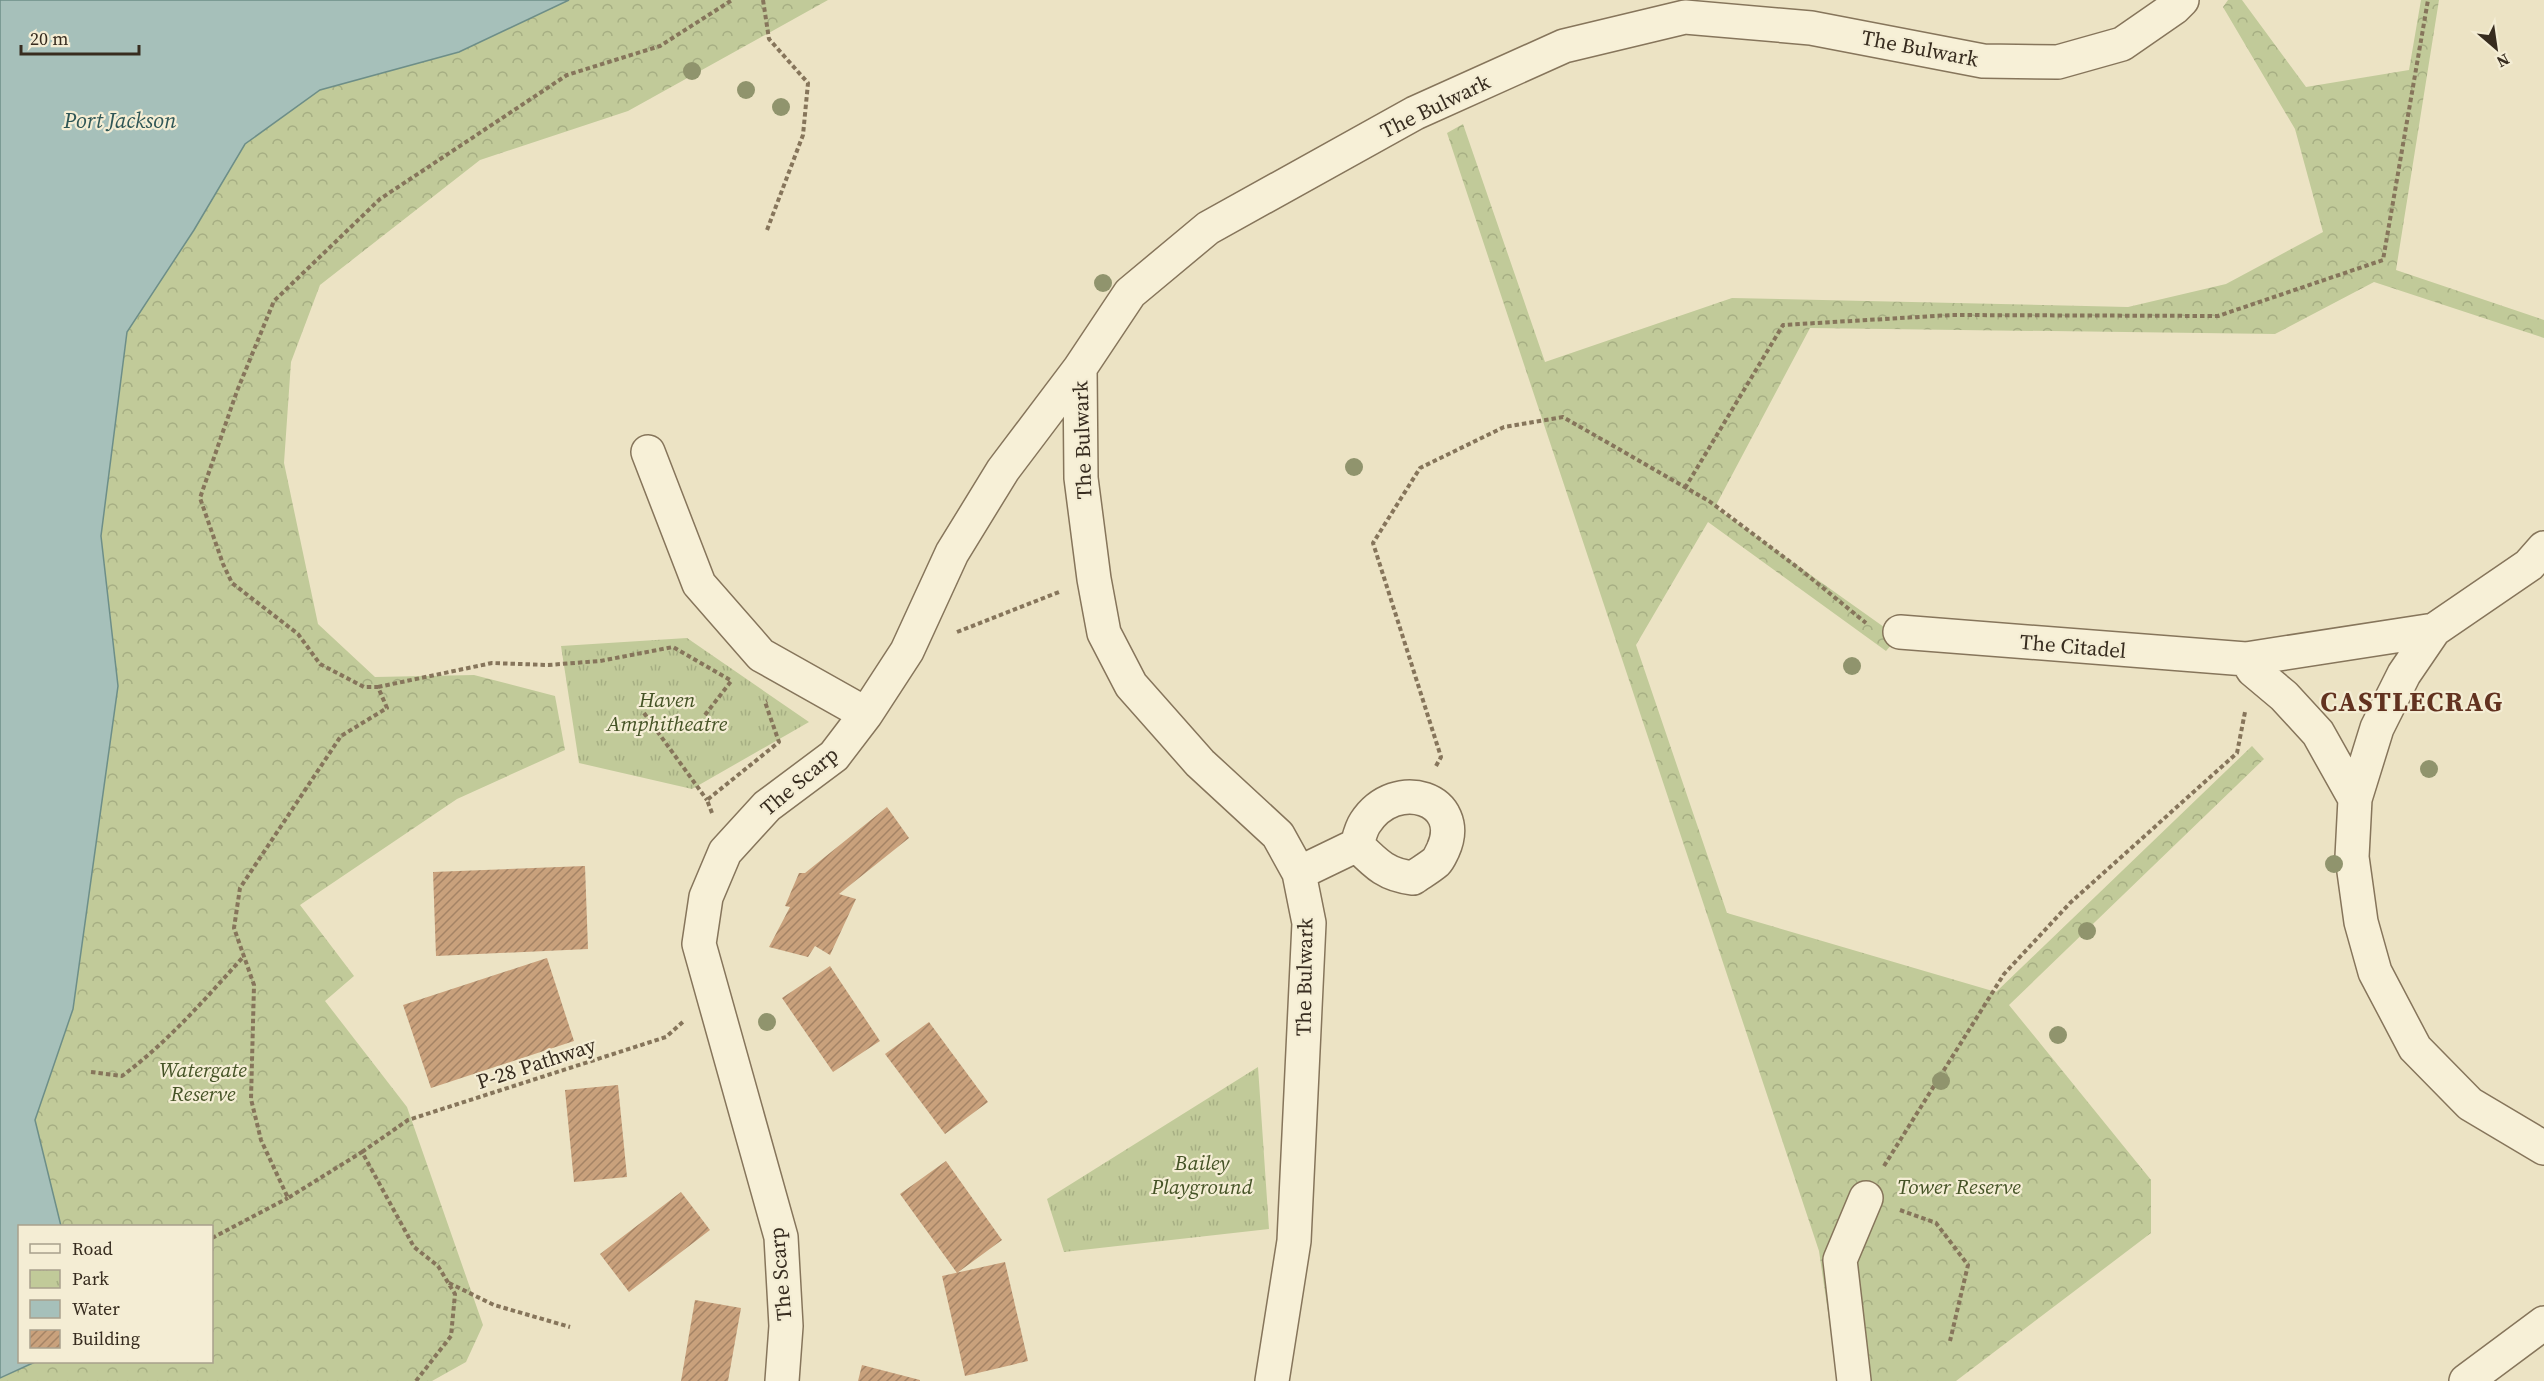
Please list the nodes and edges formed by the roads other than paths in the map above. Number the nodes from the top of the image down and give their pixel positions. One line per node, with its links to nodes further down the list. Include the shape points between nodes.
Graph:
1 (2182, 0): 2 (street, The Bulwark, via 2122,44 2058,62 1983,61 1811,27 1685,16 1564,46 1415,113 1208,228 1130,293)
2 (1080, 368): 8 (street, The Scarp, via 1003,470 958,544 907,651); 11 (street, The Bulwark, via 1081,478 1104,633 1131,685 1200,763 1278,835)
3 (648, 452): 8 (street, via 699,584 761,655)
4 (2544, 548): 5 (street, via 2529,564)
5 (2434, 630): 7 (street, The Citadel, via 2336,644); 9 (street, via 2404,674 2377,728)
6 (1900, 632): 7 (street, The Citadel)
7 (2249, 664): 9 (street, via 2318,733)
8 (866, 714): 15 (street, The Scarp, via 834,756 767,806 726,850 706,897 699,944 781,1237 786,1326)
9 (2355, 799): 12 (street, via 2352,857 2361,922 2374,972 2415,1048 2470,1104)
10 (1357, 845): 10 (street, via 1364,824 1383,804 1400,797 1421,796 1445,818 1447,840 1438,861 1413,878 1397,876 1380,867); 11 (street)
11 (1299, 873): 16 (street, The Bulwark, via 1309,923 1294,1241)
12 (2544, 1148)
13 (1866, 1198): 17 (street, via 1840,1260)
14 (2544, 1323): 18 (street)
15 (782, 1381)
16 (1272, 1381)
17 (1854, 1381)
18 (2466, 1381)

